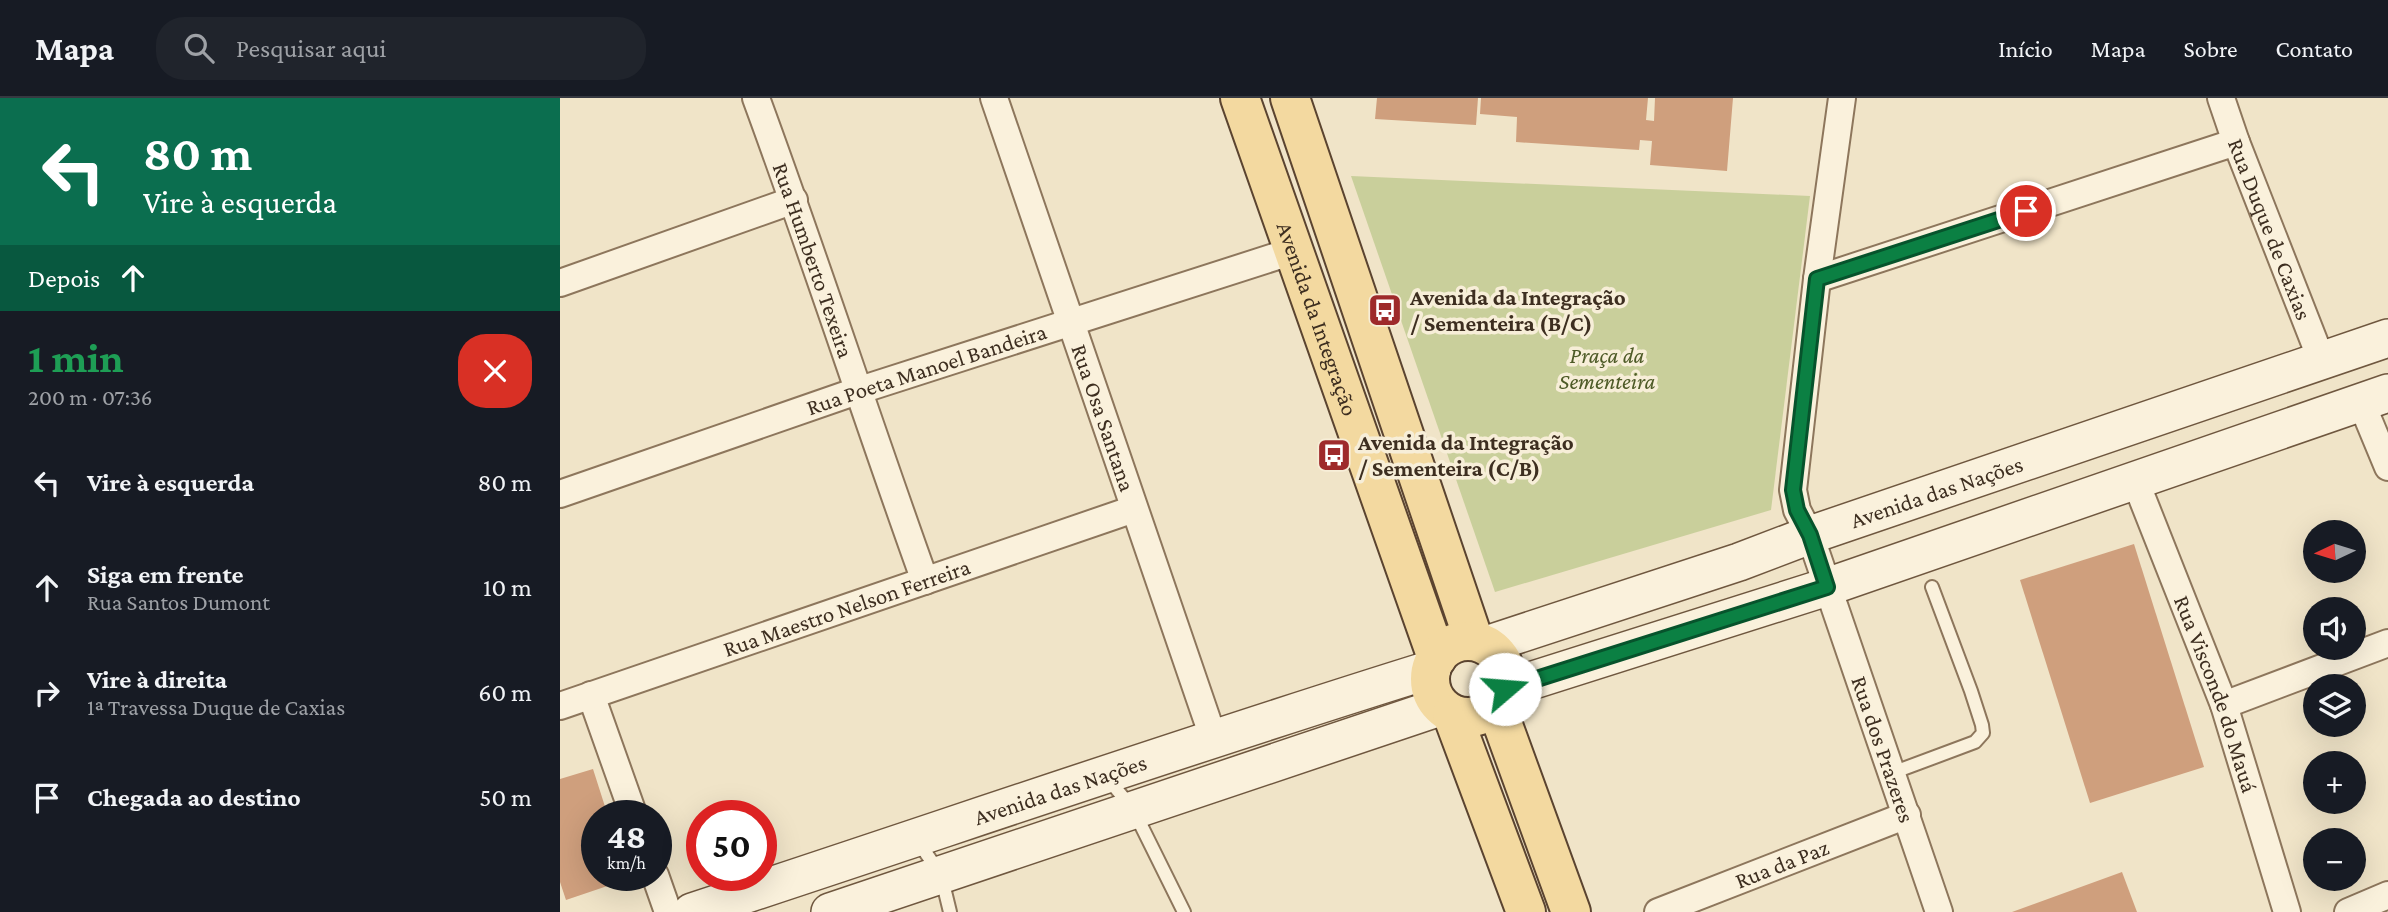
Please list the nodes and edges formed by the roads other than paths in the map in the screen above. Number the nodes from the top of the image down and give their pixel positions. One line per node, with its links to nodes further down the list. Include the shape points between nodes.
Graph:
1 (756, 98): 8 (street, Rua Humberto Texeira)
2 (994, 98): 12 (street, Rua Osa Santana)
3 (1240, 98): 9 (main road, Avenida da Integração)
4 (1290, 98): 25 (main road, Avenida da Integração)
5 (1842, 98): 10 (street, Rua dos Prazeres)
6 (2221, 98): 7 (street, Rua Duque de Caxias)
7 (2236, 142): 10 (street); 14 (street, Rua Duque de Caxias)
8 (794, 200): 11 (street); 15 (street, Rua Humberto Texeira)
9 (1293, 251): 12 (street, Rua Poeta Manoel Bandeira); 27 (main road, Avenida da Integração)
10 (1817, 279): 21 (street, Rua dos Prazeres, via 1793,490)
11 (560, 283)
12 (1070, 322): 15 (street, Rua Poeta Manoel Bandeira); 20 (street, Rua Osa Santana)
13 (2388, 338): 14 (main road, Avenida das Nações)
14 (2321, 359): 21 (main road, Avenida das Nações)
15 (857, 391): 19 (street, Rua Poeta Manoel Bandeira); 22 (street, Rua Humberto Texeira)
16 (2375, 397): 17 (street); 18 (main road)
17 (2388, 467)
18 (2135, 480): 23 (main road); 30 (street, Rua Visconde do Mauá)
19 (560, 494)
20 (1134, 509): 22 (street, Rua Maestro Nelson Ferreira); 33 (street, Rua Osa Santana)
21 (1810, 535): 23 (street, Rua dos Prazeres); 25 (main road, Avenida das Nações, via 1739,562)
22 (925, 581): 28 (street, Rua Maestro Nelson Ferreira)
23 (1827, 587): 29 (main road); 34 (street, Rua dos Prazeres)
24 (1932, 587): 34 (lane, via 1983,733 1975,742)
25 (1480, 643): 27 (main road, via 1453,644); 29 (main road, via 1503,664 1506,676)
26 (2388, 643): 30 (street)
27 (1434, 663): 32 (main road, via 1431,689); 33 (main road, Avenida das Nações)
28 (591, 695): 31 (street, Rua Maestro Nelson Ferreira); 36 (street)
29 (1501, 697): 32 (main road, via 1477,717 1464,718); 49 (main road)
30 (2224, 705): 52 (street, Rua Visconde do Mauá)
31 (560, 706)
32 (1446, 710): 37 (main road, Avenida das Nações); 48 (main road)
33 (1213, 737): 35 (main road, Avenida das Nações)
34 (1892, 773): 38 (street, Rua dos Prazeres)
35 (1105, 776): 37 (lane); 39 (main road, Avenida das Nações)
36 (628, 800)
37 (1133, 810): 40 (main road, Avenida das Nações); 47 (lane)
38 (1907, 815): 50 (street, Rua da Paz); 51 (street, Rua dos Prazeres)
39 (916, 838): 40 (lane); 44 (main road, Avenida das Nações)
40 (941, 875): 45 (main road, Avenida das Nações); 46 (lane)
41 (661, 891): 43 (street)
42 (2388, 895): 53 (street)
43 (668, 912)
44 (692, 912)
45 (831, 912)
46 (950, 912)
47 (1184, 912)
48 (1526, 912)
49 (1571, 912)
50 (1658, 912)
51 (1939, 912)
52 (2287, 912)
53 (2348, 912)

